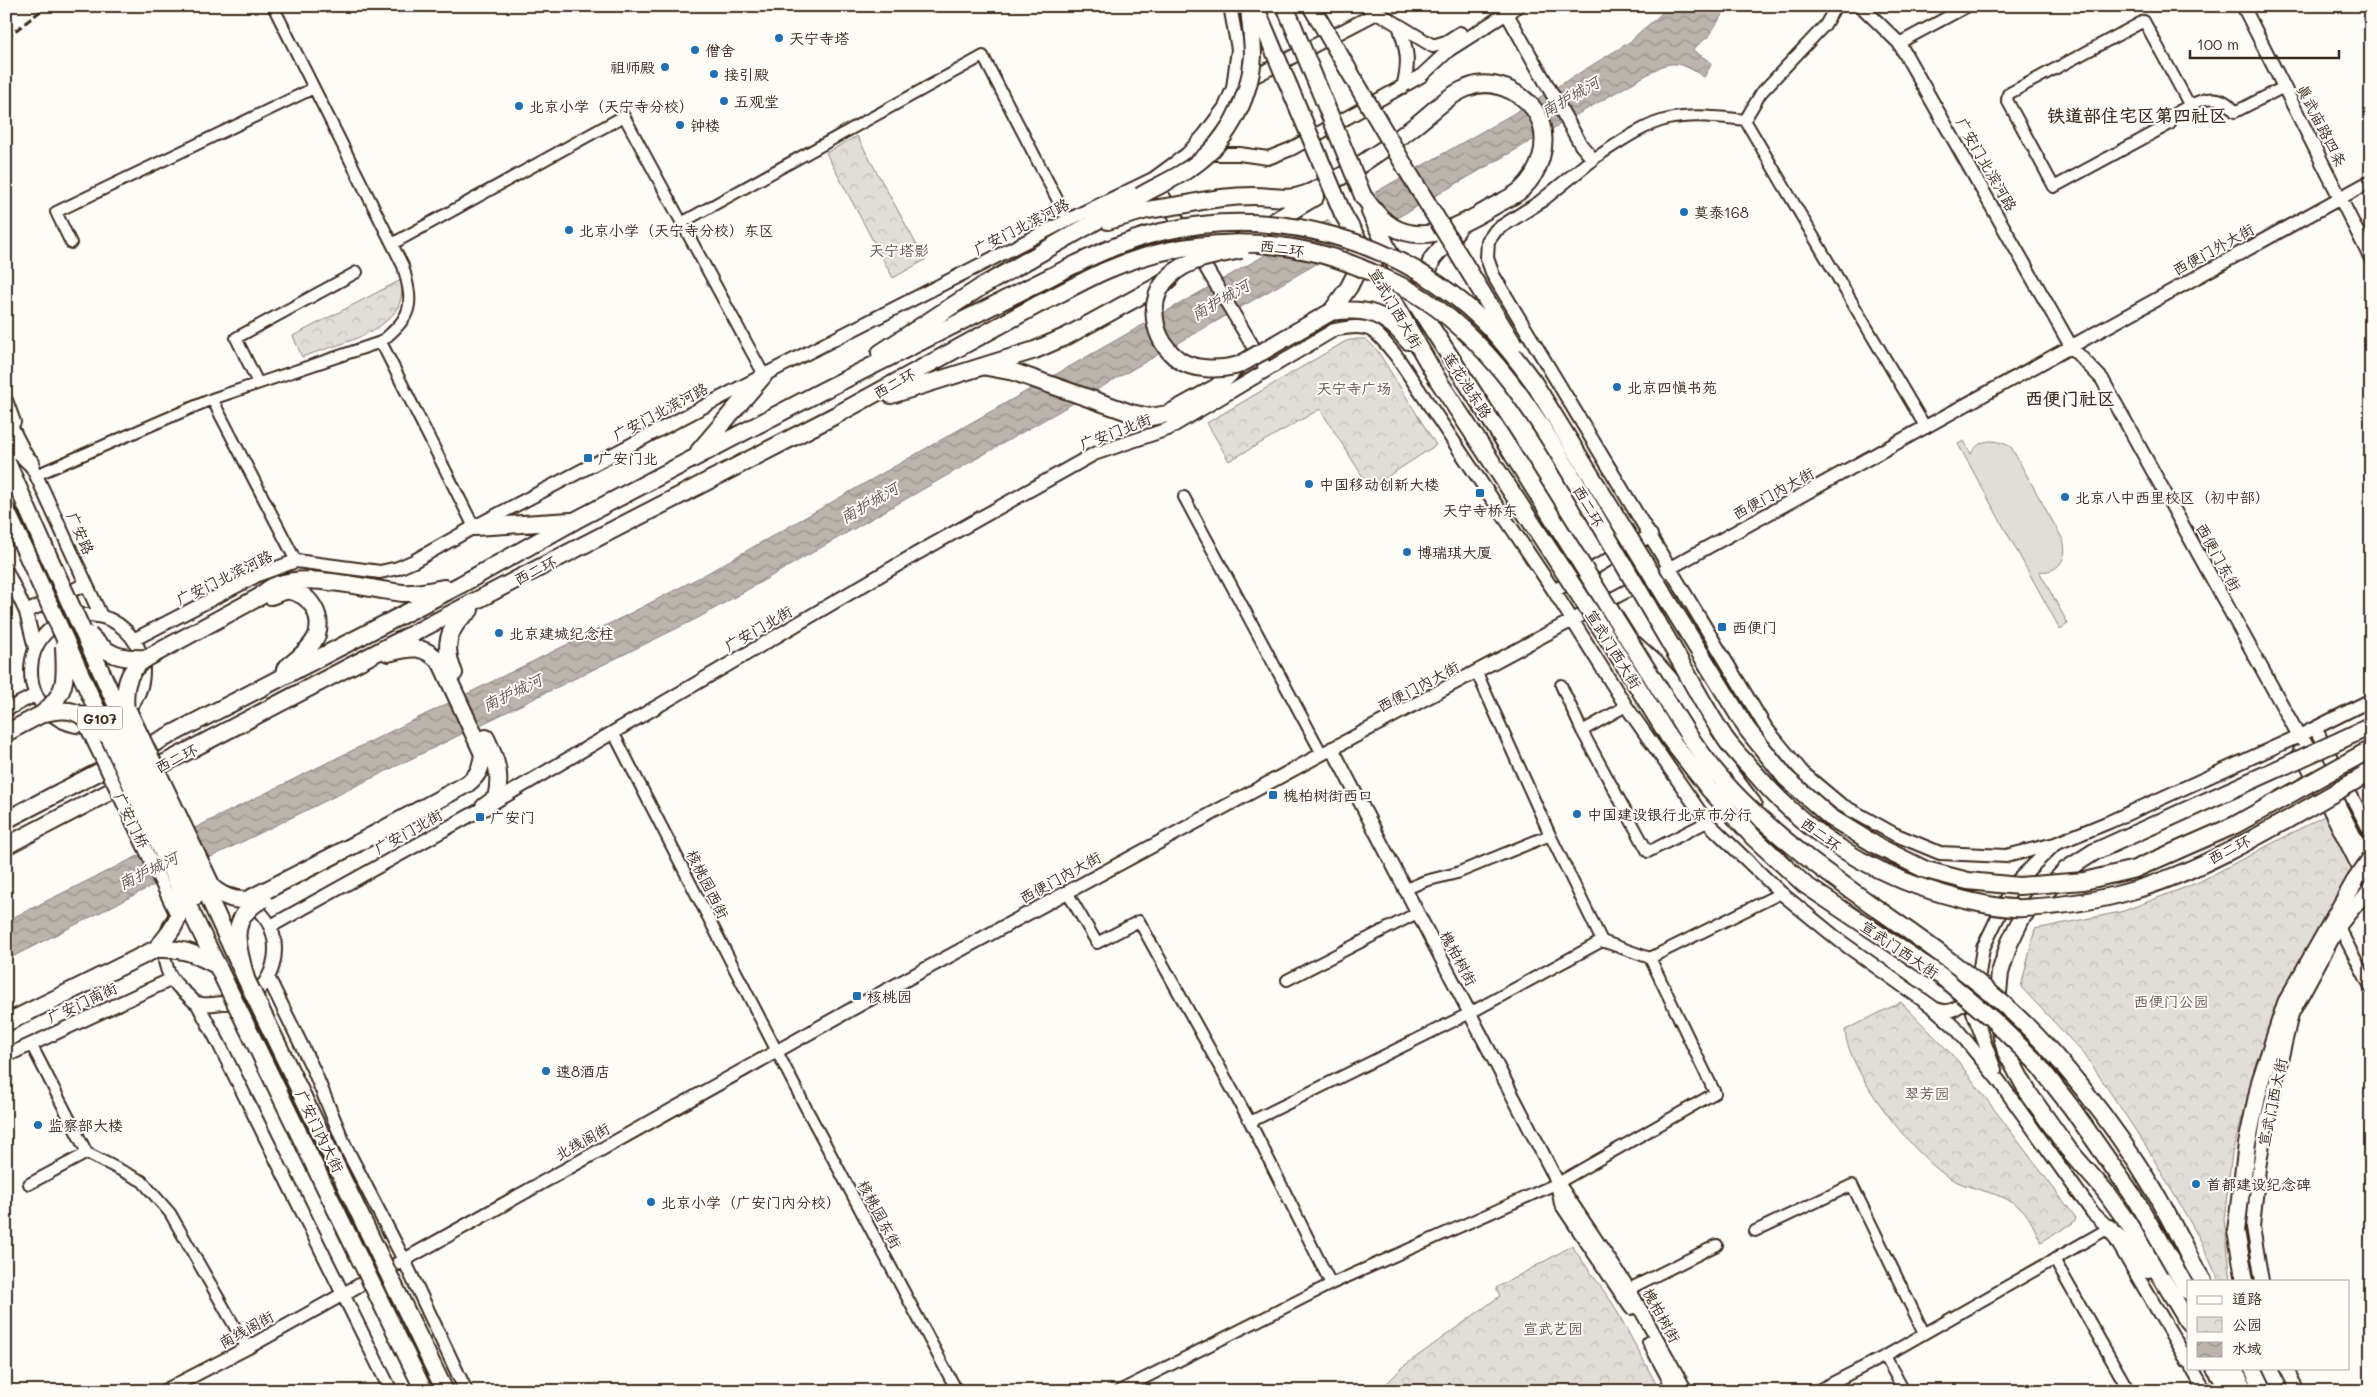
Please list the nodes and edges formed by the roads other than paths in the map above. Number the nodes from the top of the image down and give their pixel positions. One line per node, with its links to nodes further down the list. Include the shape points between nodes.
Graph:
1 (273, 6): 18 (street)
2 (1230, 6): 19 (street, 广安门北滨河路, via 1238,49)
3 (1249, 6): 31 (main road, bridge, via 1253,55 1247,91 1236,116 1215,147)
4 (1255, 6): 32 (main road, bridge)
5 (1285, 6): 29 (main road, 莲花池东路, bridge)
6 (1311, 6): 50 (main road, bridge, via 1410,175 1508,332)
7 (1518, 6): 13 (street)
8 (1836, 6): 22 (street, via 1826,25 1761,93)
9 (1861, 6): 15 (street, 广安门北滨河路)
10 (1968, 6): 15 (street)
11 (2244, 6): 16 (street, 真武庙路四条)
12 (1372, 9): 14 (street); 19 (street)
13 (1507, 14): 14 (street, via 1494,14 1433,46); 17 (street, via 1449,50 1421,76); 25 (street, via 1581,145)
14 (1399, 25): 17 (street, via 1406,46 1408,68)
15 (1900, 43): 44 (street, 广安门北滨河路)
16 (2280, 83): 20 (street, via 2235,112 2229,103 2216,98); 30 (street, 真武庙路四条)
17 (1402, 87): 24 (street, via 1291,149 1268,158)
18 (314, 88): 36 (street, via 56,212); 37 (street)
19 (1233, 88): 21 (street, 广安门北滨河路)
20 (2190, 106): 20 (street, via 2054,187 2007,100 2008,94 2144,21)
21 (1217, 119): 23 (street, 广安门北滨河路); 24 (street, via 1222,139 1229,149)
22 (1745, 120): 25 (street, via 1704,115 1666,119 1635,133); 57 (street)
23 (1187, 154): 24 (street); 27 (street, 广安门北滨河路)
24 (1239, 154)
25 (1593, 159): 68 (street, 宣武门西大街, via 1540,202 1496,230 1488,241 1487,258 1493,275)
26 (1342, 175): 31 (main road, bridge, via 1293,198 1237,197 1186,204); 35 (main road, via 1406,133 1452,95 1468,87 1491,84 1514,92 1527,102 1541,122 1544,141 1538,166 1522,189); 40 (main road, via 1309,202)
27 (1153, 179): 33 (street, 广安门北滨河路); 40 (street)
28 (2371, 181): 30 (street, 西便门外大街)
29 (1363, 196): 35 (main road, via 1376,215 1395,228); 59 (main road, 莲花池东路, bridge, via 1408,291)
30 (2337, 199): 39 (street, 真武庙路四条); 44 (street, 西便门外大街)
31 (1143, 203): 52 (main road, via 1084,227 973,292)
32 (1343, 214): 42 (main road, bridge, via 1358,269 1350,287); 49 (main road, 宣武门西大街, bridge)
33 (1068, 220): 34 (street, via 983,56); 48 (street, 广安门北滨河路)
34 (683, 222): 37 (street, via 624,116); 48 (street)
35 (1439, 240): 59 (main road, bridge, via 1424,280 1434,313)
36 (71, 243)
37 (392, 244): 43 (street, via 411,294 409,310 398,327)
38 (1265, 245): 46 (main road, bridge, via 1202,258 1170,277 1156,299 1156,326 1169,351 1179,360 1204,367); 55 (main road, 西二环, bridge, via 1218,243 1185,246 1106,271); 108 (main road, 西二环, bridge, via 1337,258 1413,292 1486,353 1513,385 1550,439 1728,742 1776,797 1818,835 1866,866 1921,888 2018,909 2092,900 2153,884 2204,862)
39 (2371, 259)
40 (1208, 264): 45 (main road, via 1187,271 1068,336); 47 (street)
41 (357, 272): 51 (street, via 236,338)
42 (1331, 312): 46 (main road, bridge); 49 (main road, via 1365,310 1380,317 1400,331)
43 (381, 342): 51 (street); 67 (street)
44 (2072, 348): 57 (street, 西便门内大街); 103 (street, 西便门东街, via 2102,379)
45 (982, 366): 46 (main road, via 1014,372 1150,417 1168,414 1217,388); 55 (main road, via 911,387)
46 (1237, 366)
47 (1267, 370): 75 (street, 宣武门西大街, via 1334,330 1354,325 1369,327 1397,356); 101 (street, 广安门北街, via 1168,429 1094,454)
48 (764, 375): 61 (main road); 67 (street, 广安门北滨河路)
49 (1438, 380): 165 (main road, 宣武门西大街, bridge, via 1670,739 1710,789 1754,838 1804,884 1941,976 1992,1019 2034,1061 2071,1107 2134,1197)
50 (1534, 382): 52 (main road, 西二环, bridge, via 1503,341 1482,320 1431,280 1401,263 1354,242 1301,227 1243,223 1160,232 1097,254); 105 (main road, 西二环, bridge, via 1747,729 1786,778 1830,817 1879,847 1926,870 1968,881 2019,886 2084,881 2136,869 2235,825)
51 (258, 383): 53 (street)
52 (822, 391): 61 (main road, 西二环)
53 (212, 399): 63 (street); 69 (street)
54 (6, 400): 60 (street)
55 (836, 415): 74 (main road, 西二环)
56 (6, 416): 60 (street)
57 (1926, 428): 70 (street, 西便门内大街)
58 (6, 439): 63 (main road)
59 (1508, 447): 81 (main road, 莲花池东路, bridge)
60 (23, 448): 63 (street, 广安路)
61 (692, 459): 66 (main road, 西二环)
62 (6, 460): 80 (main road, 广安门桥 / G107, bridge)
63 (34, 469): 72 (street, 广安路)
64 (1184, 497): 106 (street)
65 (6, 510): 82 (main road, 广安门桥 / G107, bridge)
66 (576, 520): 67 (main road); 73 (main road, 西二环)
67 (474, 527): 69 (street, 广安门北滨河路, via 414,561 380,572)
68 (1651, 535): 70 (street, 宣武门西大街); 75 (street)
69 (296, 561): 83 (street, 广安门北滨河路, via 260,574)
70 (1670, 568): 79 (street, 西便门内大街); 114 (street, 宣武门西大街, via 1766,728 1803,773 1840,804 1894,834 1940,853 2006,856)
71 (6, 570): 77 (street)
72 (86, 584): 77 (street); 78 (street, 广安路)
73 (460, 585): 76 (main road, via 406,593 326,582 288,581 274,585); 89 (main road, 西二环)
74 (504, 586): 86 (main road, 西二环); 88 (main road, via 453,626 447,652)
75 (1554, 591): 79 (street, 宣武门西大街)
76 (261, 596): 85 (main road); 89 (main road, via 288,590 304,596 317,614 317,636)
77 (26, 612): 84 (street)
78 (101, 616): 83 (street, via 120,625); 84 (street, via 81,614 64,618 45,632)
79 (1573, 621): 87 (street, 西便门内大街); 93 (street, 宣武门西大街)
80 (81, 627): 85 (main road, bridge, via 116,658); 96 (main road, 广安门桥 / G107, bridge)
81 (1624, 634): 160 (main road, 宣武门西大街, bridge, via 1689,736 1722,780 1810,859 2002,1002 2047,1048 2121,1141 2153,1190)
82 (64, 638): 95 (main road, bridge, via 65,679 61,694); 104 (main road, 广安门桥 / G107, bridge)
83 (135, 639): 96 (street, via 145,664 144,680)
84 (35, 648): 91 (street, via 30,672)
85 (147, 658): 96 (main road, bridge, via 136,664 126,686)
86 (340, 673): 88 (main road, via 374,657 418,648 431,653); 116 (main road, 西二环)
87 (1477, 673): 106 (street, 西便门内大街); 113 (street)
88 (454, 681): 107 (main road)
89 (269, 684): 110 (main road, 西二环)
90 (1561, 684): 100 (street)
91 (35, 695): 94 (street); 98 (street, via 58,720)
92 (2371, 700): 99 (street, 宣武门西大街)
93 (1626, 706): 100 (street); 111 (street, 宣武门西大街)
94 (6, 710)
95 (42, 714): 102 (main road); 104 (main road, bridge, via 68,709)
96 (123, 719): 98 (street); 119 (main road, 广安门桥 / G107, bridge); 125 (street, 广安门桥, bridge); 127 (street, 广安门桥, bridge)
97 (2371, 726): 166 (main road, bridge, via 2094,852 2066,870 2022,917 2009,944 2000,973 1996,1013 2006,1052 2024,1086 2068,1149 2125,1219)
98 (87, 728): 128 (street, 广安门桥, bridge)
99 (2315, 728): 103 (street, 宣武门西大街); 112 (street)
100 (1582, 731): 111 (street, via 1648,852)
101 (613, 732): 109 (street, 广安门北街); 147 (street, 核桃园西街)
102 (6, 733)
103 (2299, 736): 114 (street, 宣武门西大街); 118 (street, 西便门东街, via 2311,749); 120 (street, 西便门东街, via 2301,754)
104 (109, 737): 122 (main road, 广安门桥 / G107, bridge)
105 (2371, 749)
106 (1327, 751): 123 (street, 槐柏树街); 124 (street, 西便门内大街)
107 (490, 753): 109 (main road, via 500,775 499,787 496,798); 115 (main road, via 472,780)
108 (2367, 774)
109 (484, 807): 130 (street, 广安门北街)
110 (6, 820)
111 (1707, 822): 126 (street, 宣武门西大街)
112 (2371, 833)
113 (1550, 835): 123 (street, via 1457,874 1425,881); 132 (street)
114 (2055, 844): 141 (street, 宣武门西大街, via 2023,873 2008,893 1983,948)
115 (360, 845): 119 (main road, bridge, via 242,900 226,897 205,882); 138 (main road, bridge, via 246,911 237,929)
116 (6, 846)
117 (2371, 858): 120 (main road, bridge)
118 (2371, 869)
119 (196, 870): 138 (main road, 广安门内大街, bridge)
120 (2363, 881): 161 (main road, via 2286,1003 2260,1082 2247,1144 2236,1231)
121 (2371, 886): 131 (street, 宣武门西大街)
122 (180, 888): 133 (main road, bridge, via 180,904 172,934); 135 (main road, 广安门桥, bridge)
123 (1404, 890): 129 (street, 槐柏树街)
124 (1067, 892): 147 (street, 西便门内大街); 150 (street, via 1096,942 1139,921)
125 (217, 893): 127 (street); 130 (street, via 234,894 255,905)
126 (1781, 893): 134 (street); 143 (street, 宣武门西大街)
127 (196, 898): 128 (street)
128 (176, 913): 137 (street, via 166,932 164,954)
129 (1418, 913): 139 (street); 144 (street, 槐柏树街)
130 (271, 926): 136 (street, via 276,944 274,963)
131 (2339, 927): 140 (street); 162 (street, 宣武门西大街, via 2292,1014 2267,1120 2253,1227)
132 (1602, 941): 134 (street); 144 (street)
133 (156, 949): 135 (main road, bridge, via 190,951); 145 (main road)
134 (1650, 958): 153 (street, via 1715,1093)
135 (218, 966): 152 (main road, 广安门桥, bridge)
136 (268, 977): 142 (street, via 258,990 241,1001 212,1005); 159 (street, 广安门内大街, via 314,1071 345,1146)
137 (172, 979): 142 (street); 146 (street, 广安门南街)
138 (246, 979): 183 (main road, 广安门内大街, bridge)
139 (1287, 980)
140 (2371, 989)
141 (1976, 991): 143 (street, via 1953,1011); 149 (street, 宣武门西大街, via 1973,1012)
142 (196, 1003): 167 (street, via 220,1044)
143 (1934, 1008): 149 (street, 宣武门西大街, via 1955,1027)
144 (1470, 1013): 150 (street); 153 (street, 槐柏树街)
145 (6, 1023)
146 (31, 1044): 148 (street, 广安门南街); 151 (street)
147 (777, 1051): 159 (street, 北线阁街); 185 (street, 核桃园东街)
148 (6, 1056)
149 (2000, 1081): 155 (street, 宣武门西大街, via 2093,1213)
150 (1250, 1122): 163 (street)
151 (87, 1153): 154 (street); 170 (street, via 142,1180 170,1213)
152 (315, 1164): 182 (main road, 广安门内大街, bridge)
153 (1558, 1183): 163 (street); 164 (street, 槐柏树街); 187 (street, 槐柏树街, via 1561,1204 1629,1305)
154 (28, 1184)
155 (2109, 1228): 158 (street); 166 (main road); 172 (street, 宣武门西大街)
156 (1755, 1231): 169 (street, via 1852,1185)
157 (1717, 1245): 164 (street)
158 (2054, 1258): 169 (street); 191 (street)
159 (404, 1260): 167 (street, 北线阁街); 184 (street, 广安门内大街)
160 (2202, 1280)
161 (2245, 1280)
162 (2262, 1280)
163 (1332, 1284): 186 (street)
164 (1629, 1289): 188 (street, 槐柏树街)
165 (2187, 1289)
166 (2169, 1290): 168 (main road)
167 (343, 1293): 170 (street, 南线阁街); 181 (street)
168 (2187, 1320)
169 (1924, 1333): 171 (street)
170 (247, 1348): 180 (street, 南线阁街)
171 (1885, 1356): 189 (street); 190 (street)
172 (2187, 1360)
173 (2193, 1370): 192 (street)
174 (2217, 1370): 179 (main road)
175 (2234, 1370): 193 (main road)
176 (2253, 1370): 194 (main road)
177 (2264, 1370): 195 (main road)
178 (2287, 1370): 196 (street)
179 (2227, 1389)
180 (164, 1391)
181 (391, 1391)
182 (424, 1391)
183 (445, 1391)
184 (466, 1391)
185 (957, 1391)
186 (1119, 1391)
187 (1675, 1391)
188 (1686, 1391)
189 (1816, 1391)
190 (1904, 1391)
191 (2129, 1391)
192 (2205, 1391)
193 (2246, 1391)
194 (2264, 1391)
195 (2270, 1391)
196 (2298, 1391)

